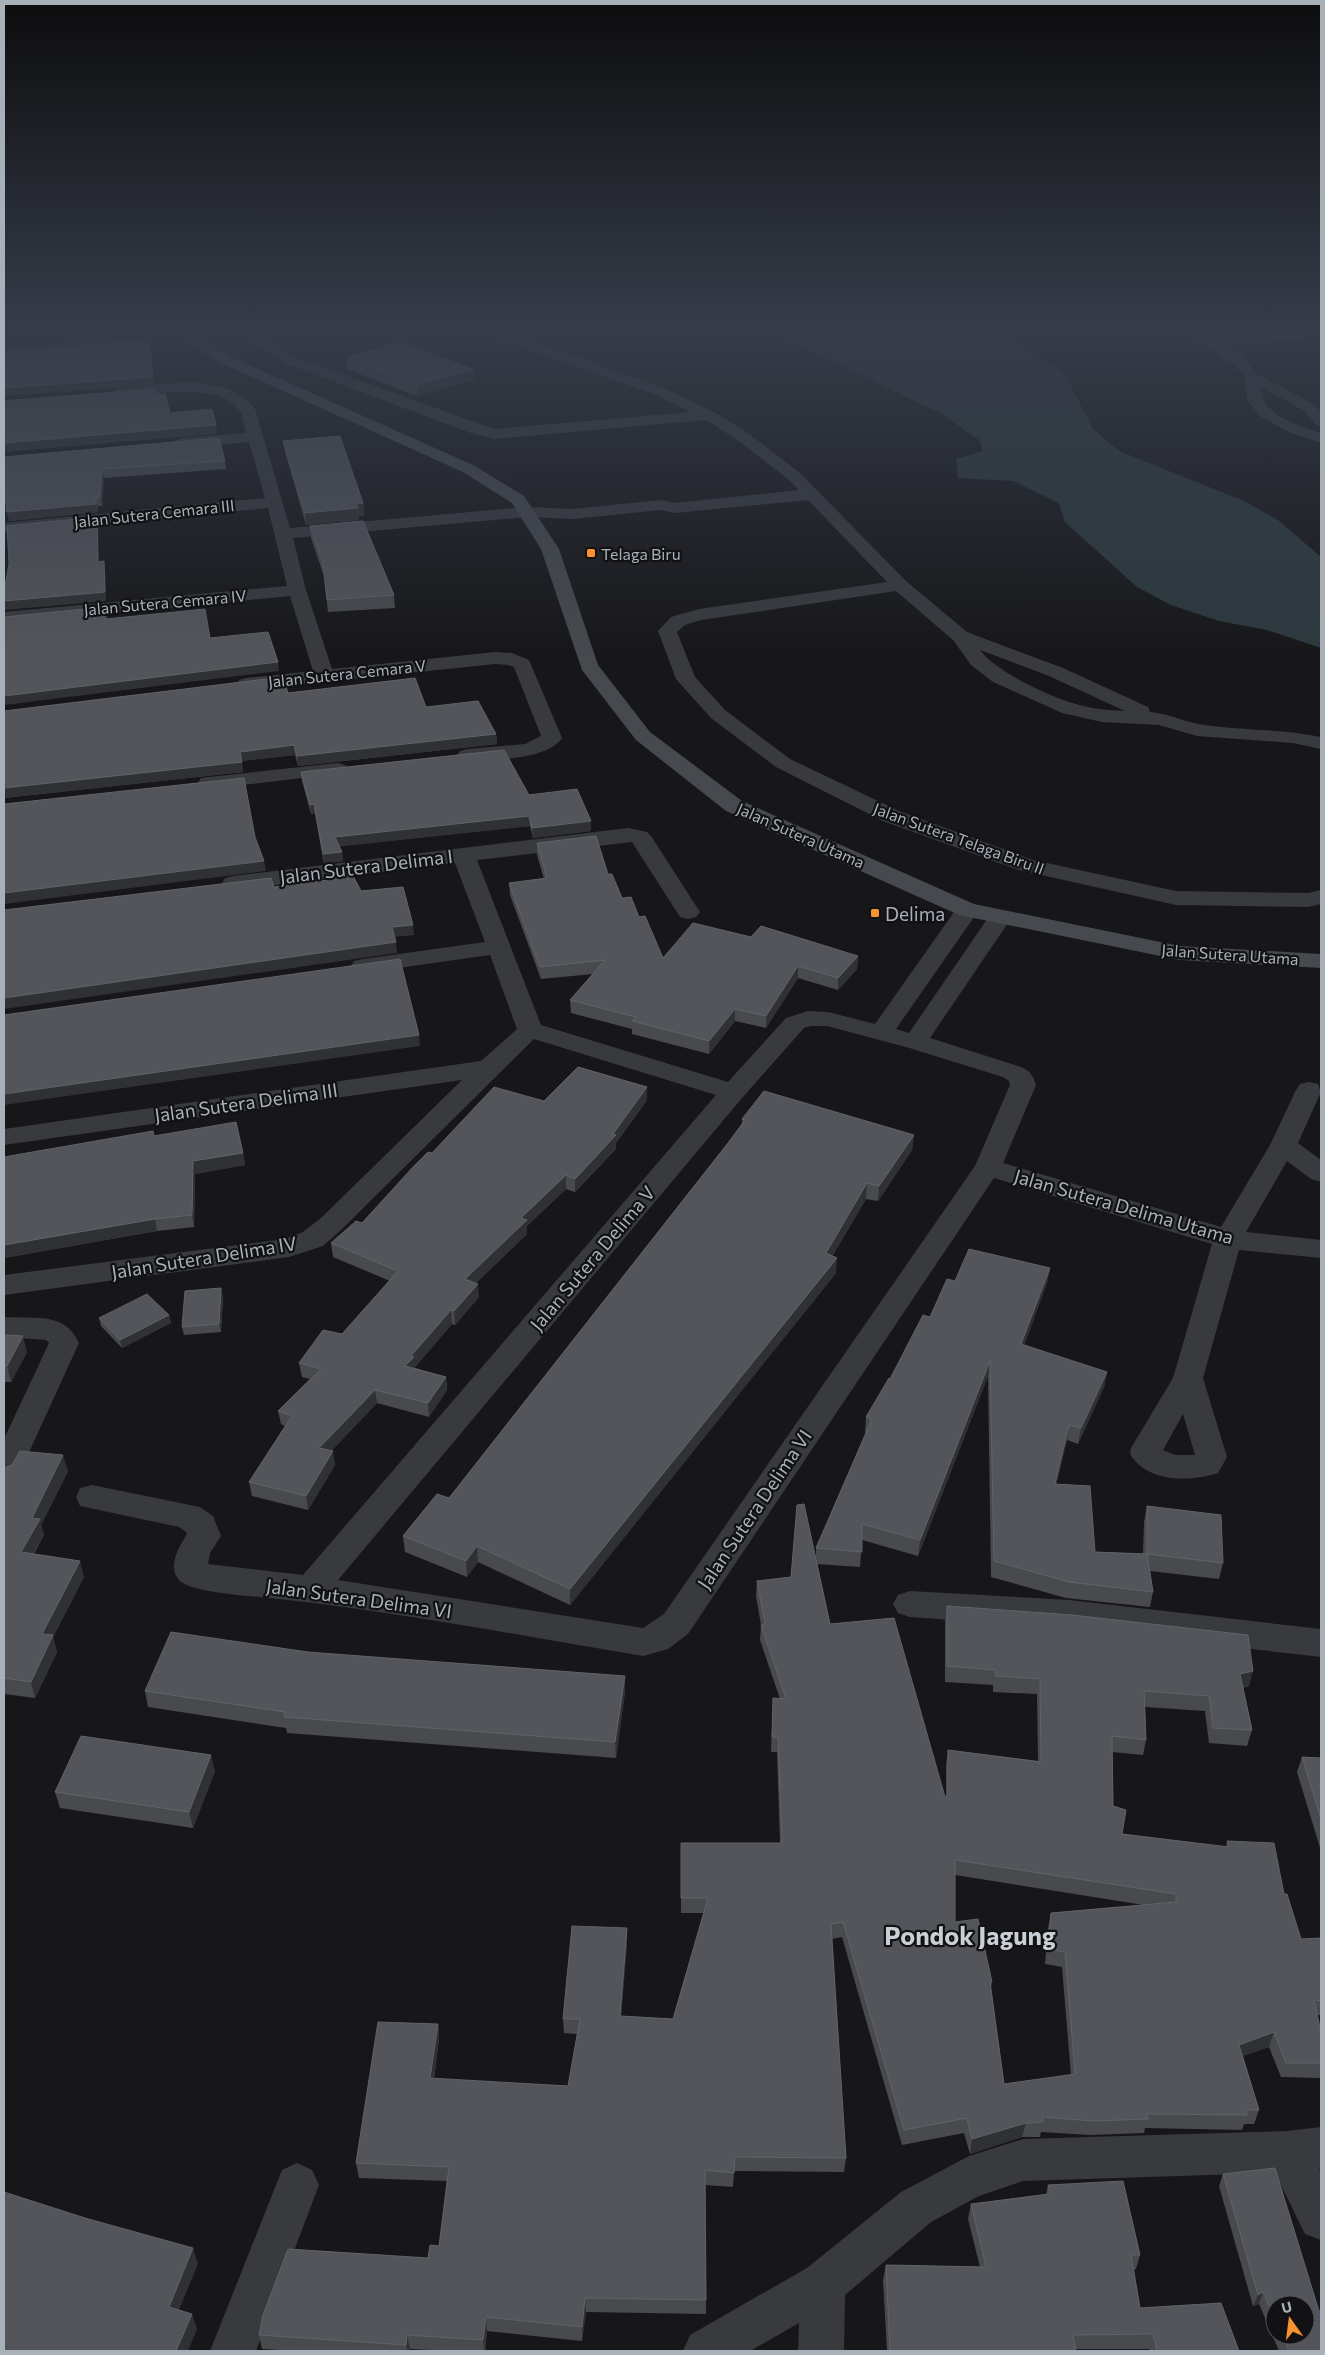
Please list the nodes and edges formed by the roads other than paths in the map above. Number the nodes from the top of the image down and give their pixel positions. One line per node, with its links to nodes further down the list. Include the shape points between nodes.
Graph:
1 (392, 435): 7 (street, Jalan Sutera Utama, via 469,469 518,500)
2 (739, 435): 5 (street, via 770,456)
3 (254, 437): 4 (street); 6 (street)
4 (167, 444)
5 (813, 494): 7 (street, via 676,508 664,513 575,518); 10 (street)
6 (275, 502): 8 (street, Jalan Sutera Cemara III); 9 (street)
7 (530, 516): 9 (street); 24 (street, Jalan Sutera Utama, via 550,549 590,666 643,736 734,806)
8 (4, 528)
9 (283, 538): 11 (street)
10 (900, 585): 13 (street); 23 (street, Jalan Sutera Telaga Biru II, via 699,615 678,621 668,631 686,679 718,714 783,763 891,816 1028,866 1176,898)
11 (297, 590): 12 (street, Jalan Sutera Cemara IV); 14 (street)
12 (4, 618)
13 (960, 636): 16 (street, via 1056,672); 16 (street, via 978,661 1000,678 1069,709 1102,716)
14 (324, 674): 15 (street, Jalan Sutera Cemara V); 18 (street, Jalan Sutera Cemara V, via 495,658 512,659 522,664 552,738 546,745)
15 (227, 686)
16 (1160, 719): 17 (street, via 1196,730 1293,737)
17 (1321, 743)
18 (443, 758)
19 (355, 767): 20 (street)
20 (189, 786)
21 (463, 854): 22 (street, Jalan Sutera Delima I); 25 (street, Jalan Sutera Delima I, via 628,835 639,837); 27 (street)
22 (209, 886)
23 (1321, 898)
24 (967, 910): 26 (street, Jalan Sutera Utama); 31 (street)
25 (688, 912)
26 (1000, 917): 28 (street, Jalan Sutera Utama, via 1180,954); 32 (street)
27 (498, 947): 29 (street); 30 (street)
28 (1321, 961)
29 (340, 970)
30 (530, 1030): 33 (street, Jalan Sutera Delima IV); 35 (street)
31 (881, 1033): 32 (street, Jalan Sutera Delima V); 35 (street, Jalan Sutera Delima V, via 828,1019 808,1018 795,1023)
32 (915, 1042): 38 (street, Jalan Sutera Delima VI, via 1021,1077 1023,1085)
33 (488, 1068): 36 (street, Jalan Sutera Delima III); 42 (street, Jalan Sutera Delima IV, via 313,1239 289,1248)
34 (1309, 1090): 37 (street)
35 (733, 1092): 47 (street, Jalan Sutera Delima V)
36 (4, 1137)
37 (1283, 1145): 39 (street); 40 (street)
38 (988, 1167): 40 (street, Jalan Sutera Delima Utama); 47 (street, Jalan Sutera Delima VI, via 676,1624 656,1639 643,1642)
39 (1321, 1173)
40 (1228, 1239): 41 (street, Jalan Sutera Delima Utama); 44 (street)
41 (1321, 1248)
42 (4, 1285)
43 (4, 1327): 45 (street, via 54,1330 64,1343)
44 (1188, 1378)
45 (4, 1472)
46 (92, 1497): 47 (street, Jalan Sutera Delima VI, via 188,1516 201,1525 204,1536 193,1552 190,1564 191,1571 202,1577)
47 (311, 1589)
48 (910, 1604): 49 (street, via 1069,1614)
49 (1321, 1643)
50 (1304, 2150): 52 (street); 53 (street, via 1023,2160 969,2178 916,2207)
51 (297, 2185): 54 (street)
52 (1321, 2218)
53 (823, 2284): 55 (street); 56 (street)
54 (233, 2351)
55 (706, 2351)
56 (821, 2351)

